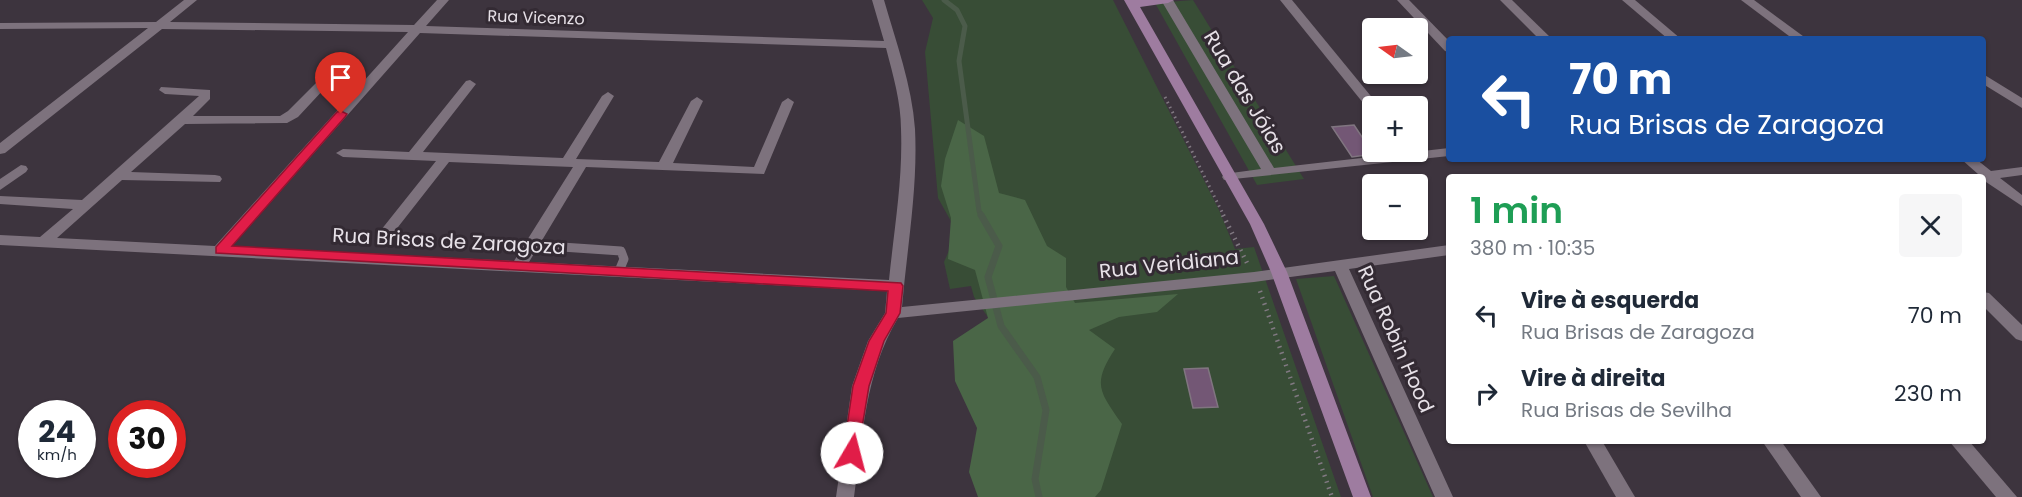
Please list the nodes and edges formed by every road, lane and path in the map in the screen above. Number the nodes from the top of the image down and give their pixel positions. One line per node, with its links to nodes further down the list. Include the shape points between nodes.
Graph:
1 (191, 0): 12 (street)
2 (443, 0): 13 (street)
3 (878, 0): 17 (street)
4 (1168, 0): 10 (main road); 43 (street, Rua das Jóias)
5 (1286, 0): 25 (street)
6 (1403, 0): 18 (street)
7 (1506, 0): 14 (street)
8 (1628, 0): 15 (street)
9 (1748, 0): 16 (street)
10 (1132, 2): 47 (main road)
11 (0, 26): 12 (street, Rua Vicenzo)
12 (157, 27): 13 (street, Rua Vicenzo); 30 (street)
13 (417, 29): 17 (street, Rua Vicenzo); 58 (street)
14 (1543, 36)
15 (1671, 36)
16 (1798, 36)
17 (891, 45): 65 (street, via 908,128)
18 (1446, 45)
19 (1986, 80): 28 (street)
20 (470, 84): 34 (street)
21 (321, 85): 29 (street, via 282,120)
22 (165, 90): 29 (street, via 206,93)
23 (1164, 94): 64 (path)
24 (608, 96): 37 (street)
25 (1365, 96)
26 (697, 101): 40 (street)
27 (788, 102): 40 (street, via 759,171)
28 (2022, 104)
29 (182, 120): 45 (street)
30 (0, 150)
31 (1446, 152): 33 (street)
32 (343, 153): 34 (street)
33 (1428, 153)
34 (413, 156): 35 (street)
35 (445, 158): 37 (street); 54 (street)
36 (1362, 160): 43 (street)
37 (567, 162): 39 (street)
38 (1971, 162): 44 (street)
39 (582, 163): 40 (street); 57 (street)
40 (664, 166)
41 (21, 169): 50 (street)
42 (2022, 171): 46 (street)
43 (1270, 172): 47 (street)
44 (1981, 174)
45 (118, 176): 49 (street); 53 (street)
46 (1986, 176)
47 (1229, 177): 63 (main road)
48 (1986, 178): 52 (street)
49 (215, 179)
50 (0, 186)
51 (0, 200): 53 (street)
52 (2022, 202)
53 (86, 205): 56 (street)
54 (386, 233)
55 (0, 240): 56 (street, Rua Brisas de Zaragoza)
56 (44, 242): 58 (street, Rua Brisas de Zaragoza)
57 (532, 245): 61 (street); 62 (lane, via 621,251 624,259)
58 (220, 250): 61 (street, Rua Brisas de Zaragoza)
59 (1446, 250): 60 (street, Rua Veridiana)
60 (1340, 265): 63 (street, Rua Veridiana); 75 (street, Rua Robin Hood)
61 (519, 266): 62 (street, Rua Brisas de Zaragoza)
62 (619, 271): 65 (street, Rua Brisas de Zaragoza)
63 (1279, 272): 64 (street, Rua Veridiana); 74 (main road)
64 (1254, 277): 67 (street, Rua Veridiana); 73 (path)
65 (896, 286): 67 (street)
66 (1986, 300): 68 (street)
67 (893, 313): 72 (street, via 876,341 861,386)
68 (2022, 334)
69 (1595, 444): 76 (street)
70 (1773, 444): 77 (street)
71 (1961, 444): 78 (street)
72 (845, 497)
73 (1332, 497)
74 (1362, 497)
75 (1444, 497)
76 (1626, 497)
77 (1812, 497)
78 (2008, 497)

